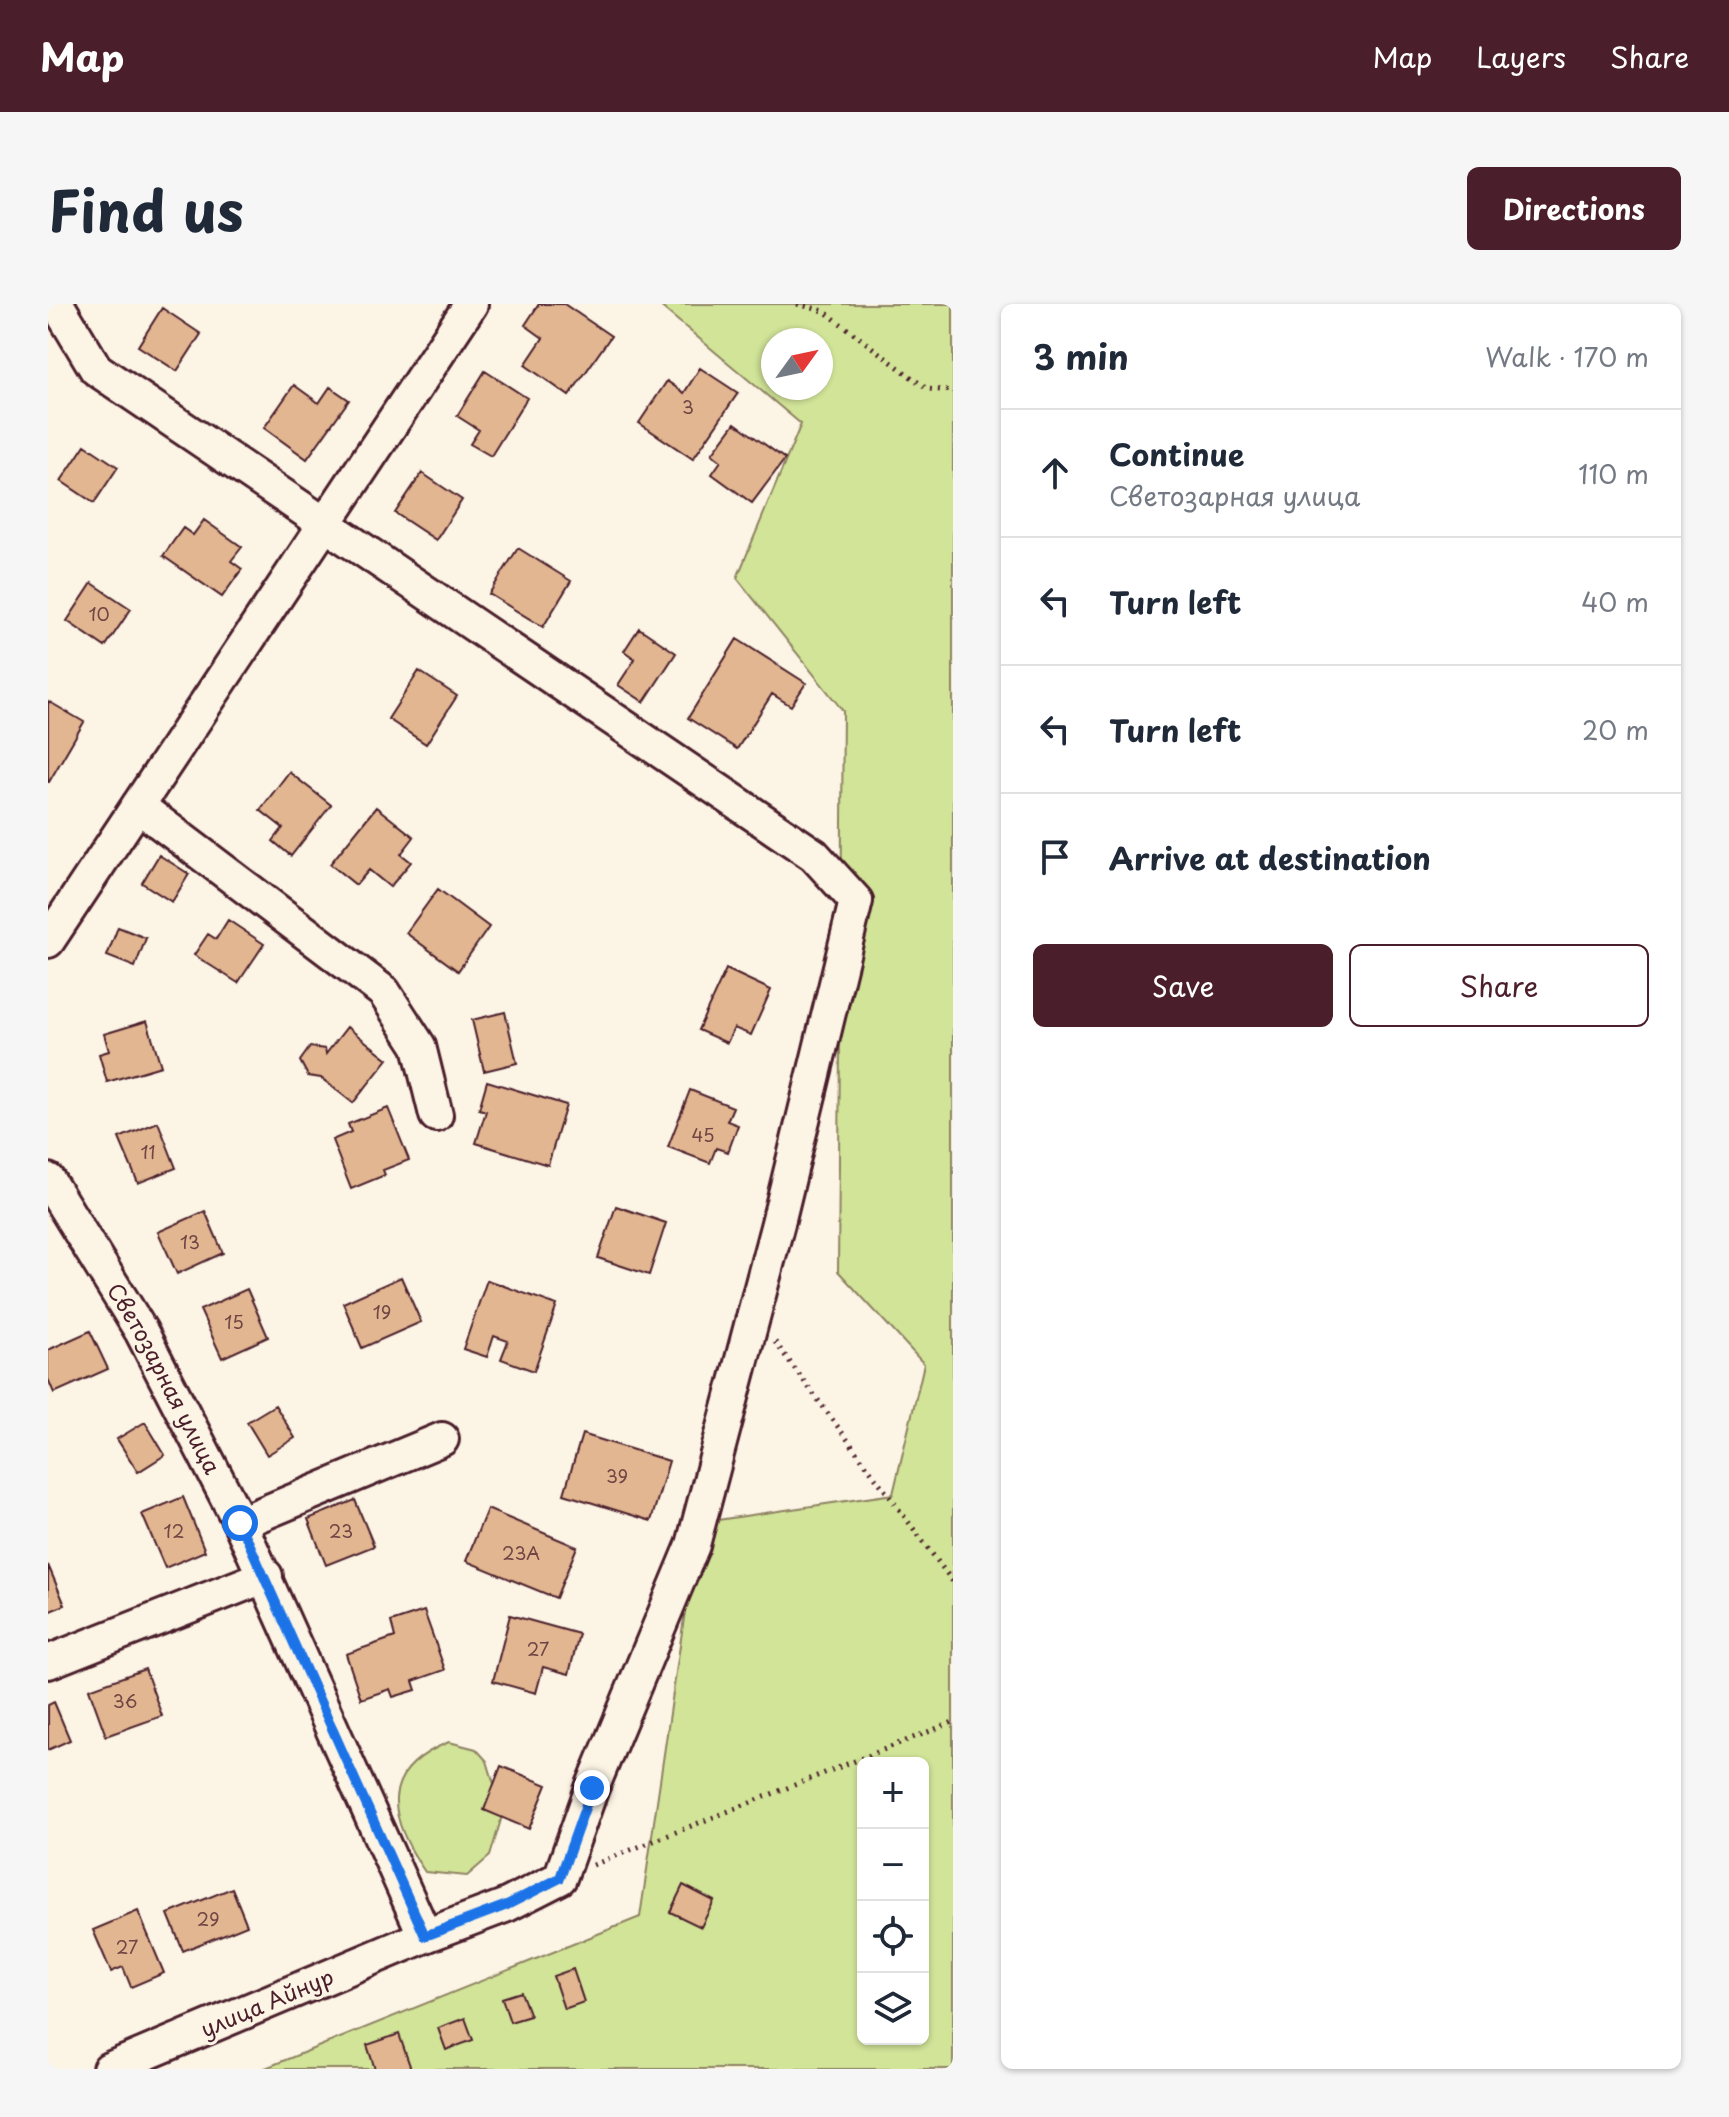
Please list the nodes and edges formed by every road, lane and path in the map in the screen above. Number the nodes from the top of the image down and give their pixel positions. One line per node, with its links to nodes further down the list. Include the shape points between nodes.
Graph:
1 (57, 304): 5 (street, via 96,369)
2 (471, 304): 5 (street)
3 (797, 304): 4 (path, via 824,311 927,389)
4 (953, 391)
5 (327, 524): 6 (street); 10 (street, via 814,855 856,901)
6 (138, 806): 7 (street); 8 (street, via 384,992 419,1046)
7 (48, 941)
8 (436, 1115)
9 (48, 1180): 12 (street, Светозарная улица, via 141,1331)
10 (754, 1313): 14 (path); 17 (street, via 693,1545)
11 (442, 1439): 12 (street)
12 (240, 1523): 13 (street, Светозарная улица)
13 (266, 1576): 15 (street); 18 (street, Светозарная улица)
14 (953, 1582)
15 (48, 1662)
16 (953, 1722): 17 (path)
17 (560, 1878): 18 (street, улица Айнур)
18 (425, 1936): 19 (street, улица Айнур)
19 (109, 2069)

